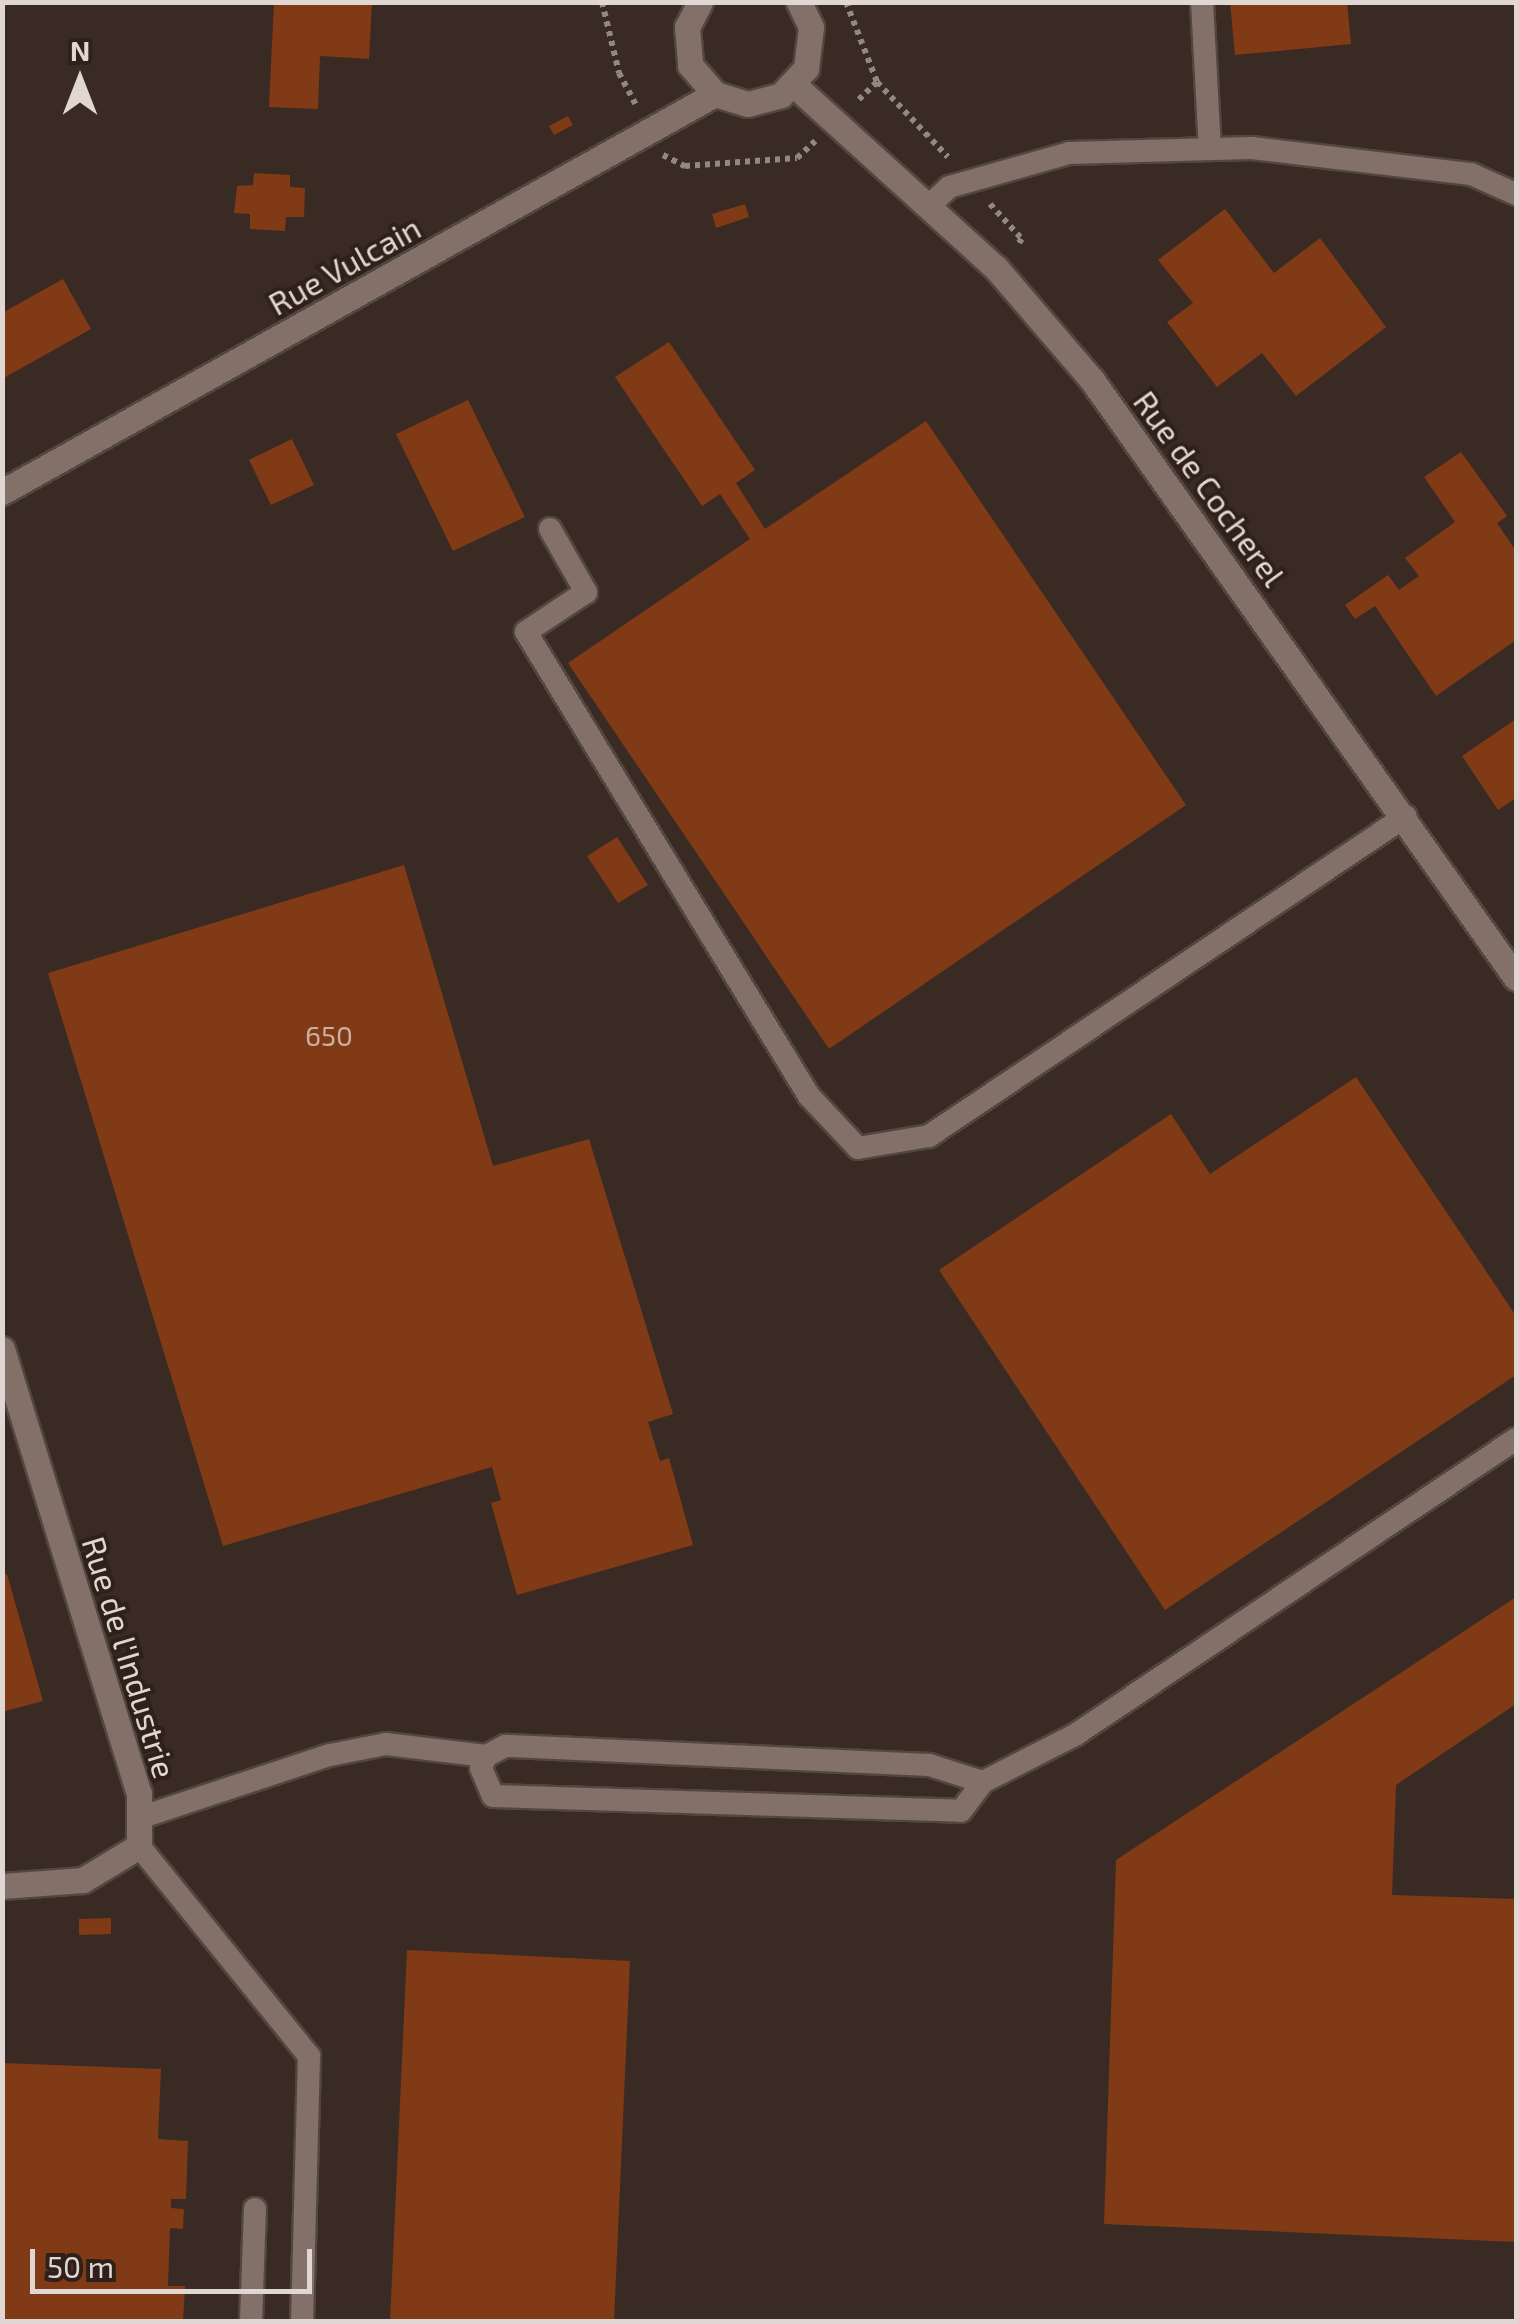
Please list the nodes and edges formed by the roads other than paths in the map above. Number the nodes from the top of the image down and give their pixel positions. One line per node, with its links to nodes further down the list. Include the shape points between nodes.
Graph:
1 (700, 2): 5 (street, via 686,47 690,65)
2 (798, 2): 4 (street, via 811,27 812,48)
3 (1202, 2): 6 (lane)
4 (794, 85): 5 (street, via 764,102); 8 (street, Rue de Cocherel)
5 (715, 94): 9 (street, Rue Vulcain)
6 (1210, 149): 7 (lane, via 1252,148 1471,174); 8 (lane, via 1069,152 948,186)
7 (1516, 194)
8 (930, 205): 11 (street, Rue de Cocherel, via 996,268 1092,380)
9 (2, 492)
10 (550, 529): 11 (lane, via 586,592 526,632 809,1096 858,1148 929,1136)
11 (1406, 816): 12 (street, Rue de Cocherel)
12 (1516, 978)
13 (2, 1350): 17 (street, Rue de l'Industrie, via 139,1794)
14 (1516, 1439): 16 (lane, via 1075,1736)
15 (486, 1756): 16 (lane, via 505,1746 929,1765); 16 (lane, via 482,1768 493,1796 962,1811); 17 (lane, via 386,1744 330,1755)
16 (983, 1782)
17 (139, 1818): 18 (street, Rue de l'Industrie)
18 (139, 1846): 19 (street, via 83,1880); 22 (lane, via 309,2056)
19 (2, 1886)
20 (255, 2209): 21 (lane)
21 (251, 2322)
22 (302, 2322)

